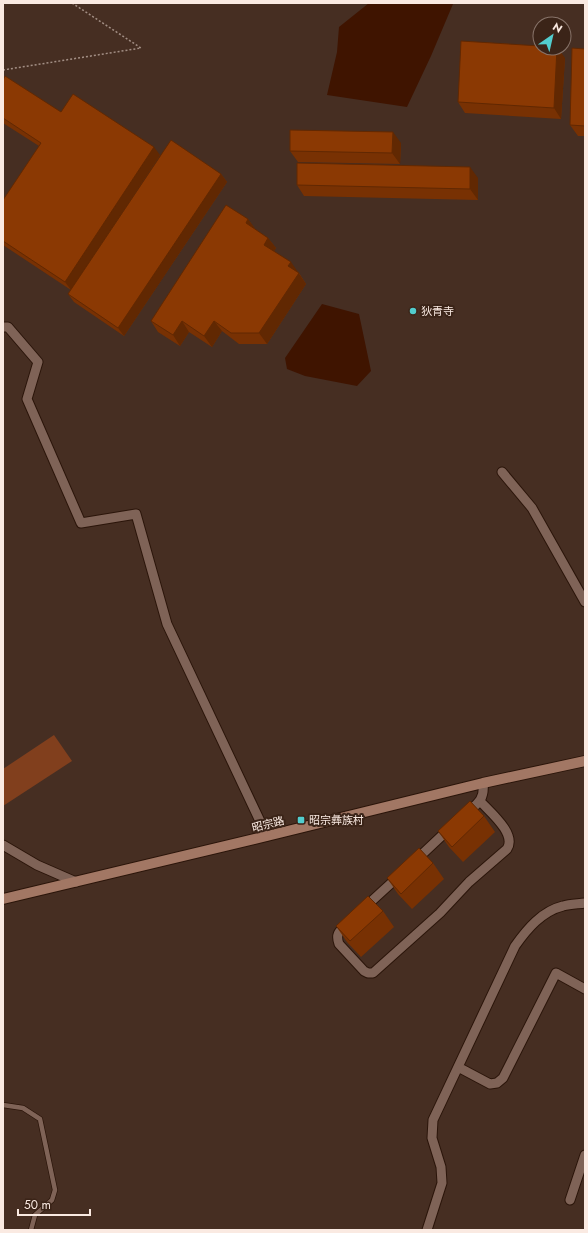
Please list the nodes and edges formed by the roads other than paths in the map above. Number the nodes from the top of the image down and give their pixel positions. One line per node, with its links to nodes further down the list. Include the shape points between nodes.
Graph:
1 (3, 327): 7 (street, via 8,327 38,362 27,399 81,523 136,514 167,624)
2 (502, 472): 3 (street, via 532,508)
3 (585, 602)
4 (585, 761): 5 (street, 昭宗路)
5 (483, 783): 6 (street); 7 (street, 昭宗路)
6 (480, 801): 6 (street, via 338,934 339,944 364,971 373,973 509,846 509,836 504,828)
7 (267, 836): 9 (street, 昭宗路)
8 (3, 845): 9 (street, via 37,865)
9 (76, 882): 10 (street, 昭宗路)
10 (3, 899)
11 (585, 903): 13 (street, via 562,906 543,915 526,930 515,946)
12 (585, 989): 13 (street, via 556,973 503,1078 497,1083 490,1084)
13 (458, 1067): 18 (street, via 433,1120 432,1138 441,1167 442,1183)
14 (3, 1105): 17 (lane, via 23,1108 40,1119 55,1190 52,1200 35,1215)
15 (585, 1155): 16 (street)
16 (570, 1200)
17 (31, 1230)
18 (428, 1230)

